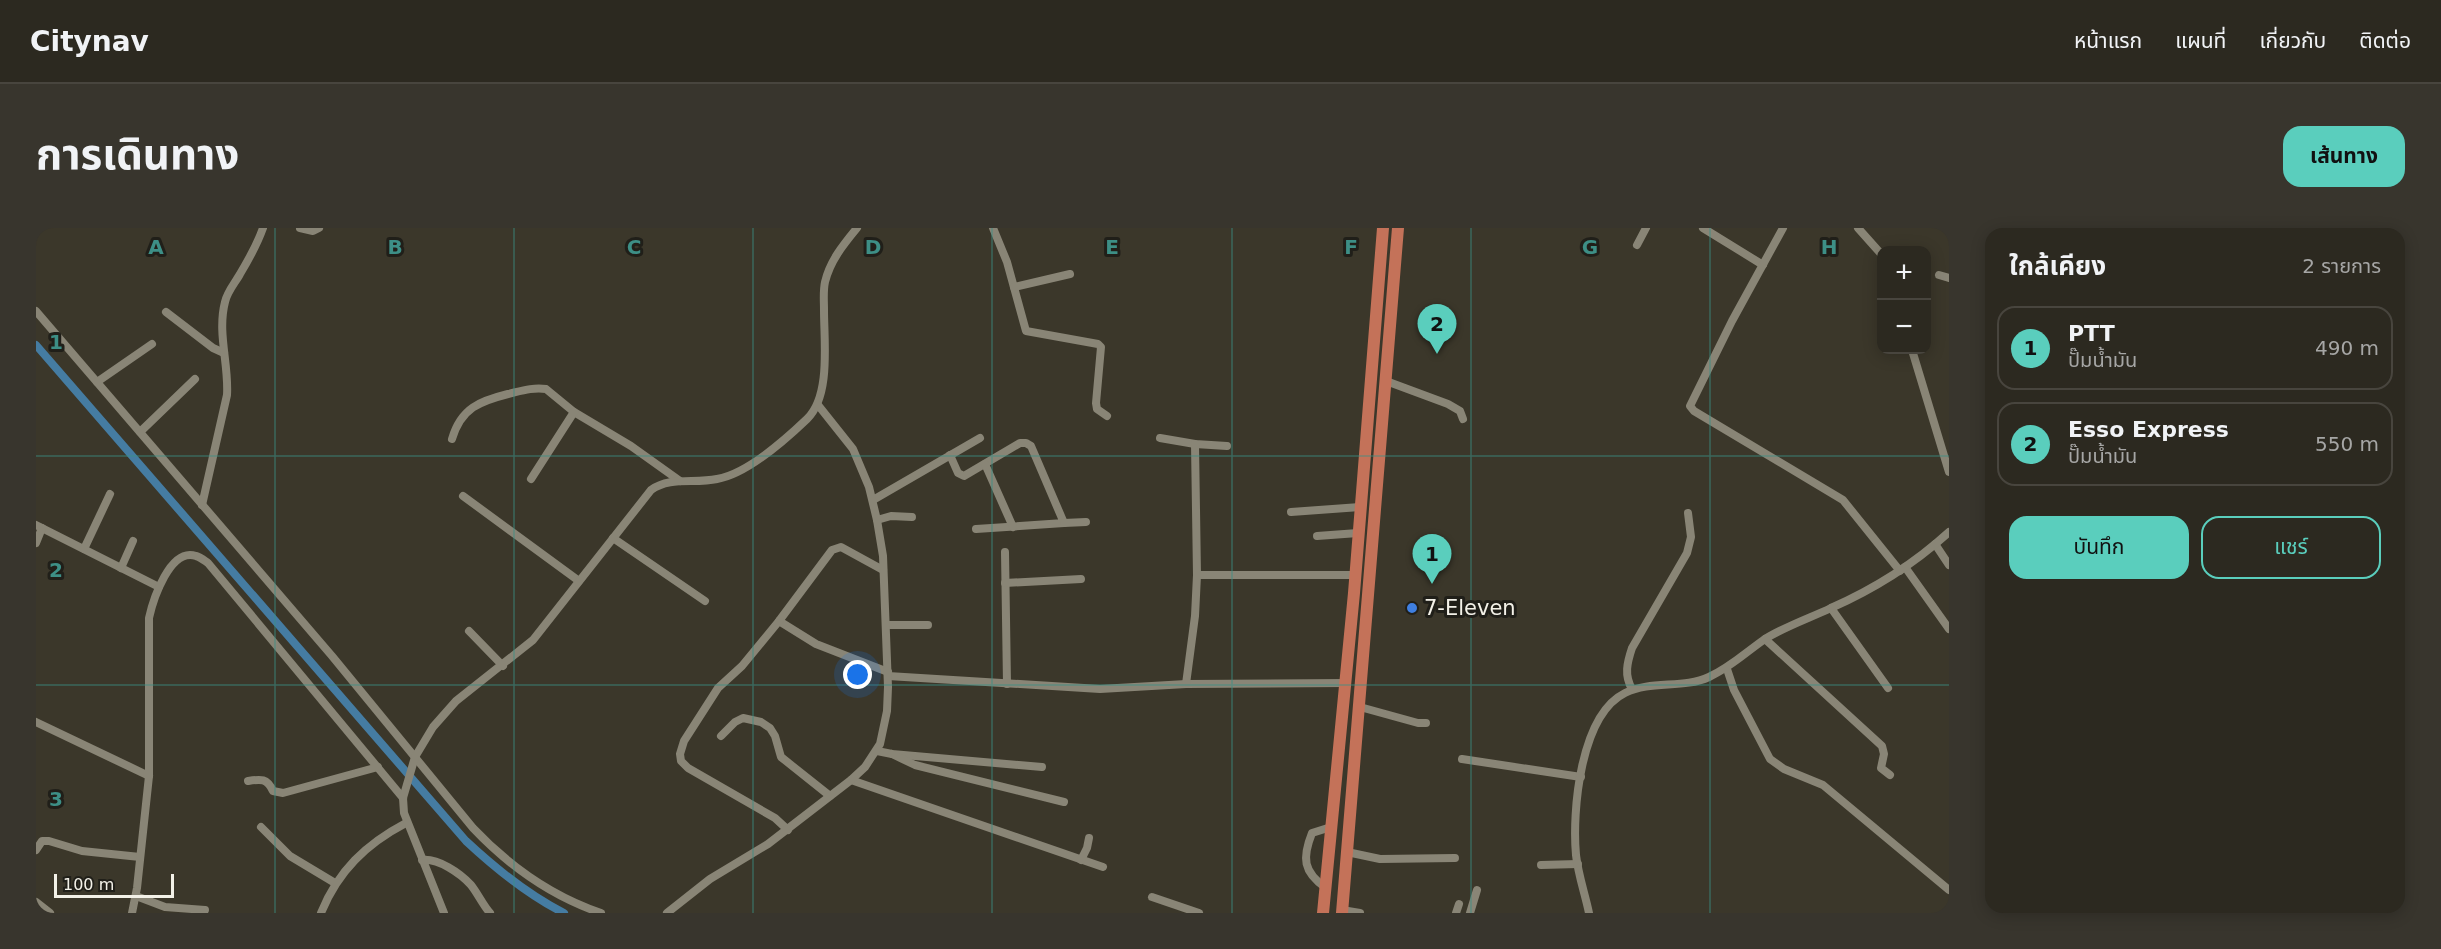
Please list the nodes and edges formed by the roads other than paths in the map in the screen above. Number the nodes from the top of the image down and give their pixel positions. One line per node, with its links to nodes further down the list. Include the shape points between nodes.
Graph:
1 (263, 228): 22 (street, via 225,299)
2 (300, 228): 3 (street)
3 (319, 228)
4 (856, 228): 27 (street, via 831,263 824,285 823,379)
5 (993, 228): 18 (street)
6 (1383, 228): 46 (main road)
7 (1398, 228): 25 (main road)
8 (1646, 228): 12 (street)
9 (1703, 228): 14 (street)
10 (1783, 228): 14 (street)
11 (1858, 228): 13 (street)
12 (1637, 244)
13 (1877, 250)
14 (1763, 265): 67 (street, via 1690,406 1843,500)
15 (1070, 274): 18 (street)
16 (1939, 275): 17 (street)
17 (1949, 278)
18 (1014, 287): 29 (street, via 1026,331 1101,347 1096,403)
19 (36, 311): 26 (street)
20 (165, 312): 22 (street)
21 (152, 344): 26 (street)
22 (224, 352): 45 (street, via 227,395)
23 (1913, 354): 39 (street)
24 (195, 379): 31 (street)
25 (1386, 381): 30 (street, via 1448,404 1460,411); 91 (main road)
26 (97, 382): 31 (street)
27 (818, 405): 41 (street, via 765,454 735,474); 44 (street, via 853,449)
28 (574, 412): 34 (street, via 546,389 524,390 480,401 460,420); 40 (street); 41 (street)
29 (1107, 417)
30 (1463, 419)
31 (140, 432): 45 (street)
32 (980, 438): 37 (street)
33 (1160, 438): 35 (street)
34 (453, 439)
35 (1195, 444): 36 (street); 69 (street)
36 (1227, 446)
37 (950, 455): 38 (street, via 961,476); 44 (street)
38 (985, 464): 52 (street, via 1020,443 1031,446); 54 (street)
39 (1949, 472)
40 (531, 479)
41 (680, 481): 59 (street, via 660,483 651,490)
42 (110, 494): 63 (street)
43 (463, 496): 72 (street)
44 (873, 500): 50 (street)
45 (202, 505): 98 (street, via 332,656)
46 (1360, 507): 47 (street); 57 (main road)
47 (1291, 512)
48 (1688, 513): 90 (street, via 1691,537 1687,553 1632,648 1627,680)
49 (912, 518): 50 (street, via 891,516)
50 (878, 520): 68 (street)
51 (1086, 522): 52 (street)
52 (1064, 523): 54 (street)
53 (39, 527): 61 (street); 63 (street)
54 (1013, 527): 55 (street)
55 (976, 529)
56 (1949, 532): 62 (street)
57 (1358, 533): 58 (street); 70 (main road)
58 (1317, 536)
59 (613, 538): 72 (street); 75 (street)
60 (133, 541): 66 (street)
61 (36, 543)
62 (1935, 544): 65 (street); 67 (street)
63 (84, 549): 66 (street)
64 (1005, 552): 73 (street)
65 (1949, 565)
66 (121, 568): 74 (street)
67 (1903, 569): 76 (street); 80 (street)
68 (883, 570): 77 (street, via 837,547); 78 (street)
69 (1197, 575): 70 (street); 88 (street)
70 (1355, 575): 86 (main road)
71 (1081, 579): 73 (street)
72 (579, 581): 83 (street, via 533,640)
73 (1005, 583): 87 (street)
74 (159, 587): 99 (street, via 173,563 186,556 195,555 208,563); 102 (street, via 149,618)
75 (705, 601)
76 (1831, 608): 82 (street); 89 (street)
77 (779, 621): 85 (street, via 816,644); 112 (street, via 718,688 688,733 680,753 688,768 775,818)
78 (886, 625): 79 (street); 85 (street)
79 (928, 625)
80 (1949, 629)
81 (469, 632): 83 (street)
82 (1765, 639): 84 (street); 101 (street, via 1882,746 1881,768)
83 (503, 666): 98 (street, via 444,714)
84 (1728, 669): 90 (street, via 1701,681); 126 (street, via 1734,690 1770,759 1823,785)
85 (888, 674): 87 (street); 95 (street, via 887,711)
86 (1345, 683): 88 (street); 111 (main road)
87 (1007, 684): 88 (street, via 1100,689)
88 (1186, 684)
89 (1888, 688)
90 (1632, 689): 103 (street, via 1604,712 1592,733)
91 (1360, 707): 93 (street); 115 (main road)
92 (36, 722): 102 (street)
93 (1426, 723)
94 (721, 736): 107 (street, via 743,718 761,722 775,736 781,757)
95 (877, 751): 96 (street); 104 (street)
96 (892, 754): 100 (street); 108 (street, via 915,765)
97 (1462, 759): 103 (street)
98 (413, 761): 106 (street); 138 (street, via 507,860 560,896)
99 (378, 767): 105 (street, via 283,793 273,791 265,780); 106 (street)
100 (1042, 767)
101 (1890, 775)
102 (149, 776): 116 (street)
103 (1581, 777): 120 (street, via 1575,825)
104 (851, 780): 107 (street); 119 (street)
105 (248, 781)
106 (404, 794): 109 (street)
107 (831, 796): 112 (street)
108 (1064, 802)
109 (406, 823): 118 (street); 123 (street, via 380,837)
110 (261, 827): 123 (street, via 290,856)
111 (1331, 827): 124 (main road); 124 (street, via 1312,833 1306,857 1312,879)
112 (788, 830): 139 (street, via 710,879)
113 (1089, 838): 119 (street)
114 (36, 849): 116 (street, via 42,841 49,841 82,851)
115 (1347, 852): 117 (street, via 1380,859); 132 (main road)
116 (140, 857): 127 (street)
117 (1455, 858)
118 (422, 860): 136 (street); 137 (street, via 437,862 465,879)
119 (1081, 860): 122 (street)
120 (1578, 864): 121 (street); 145 (street)
121 (1541, 865)
122 (1103, 867)
123 (335, 883): 135 (street)
124 (1326, 888): 141 (main road)
125 (1477, 890): 144 (street)
126 (1949, 890)
127 (136, 896): 131 (street, via 165,907); 134 (street)
128 (1152, 897): 140 (street)
129 (36, 902): 133 (street)
130 (1459, 904): 143 (street)
131 (206, 910)
132 (1342, 912): 142 (street)
133 (50, 913)
134 (132, 913)
135 (321, 913)
136 (444, 913)
137 (490, 913)
138 (601, 913)
139 (667, 913)
140 (1199, 913)
141 (1323, 913)
142 (1360, 913)
143 (1456, 913)
144 (1470, 913)
145 (1589, 913)

